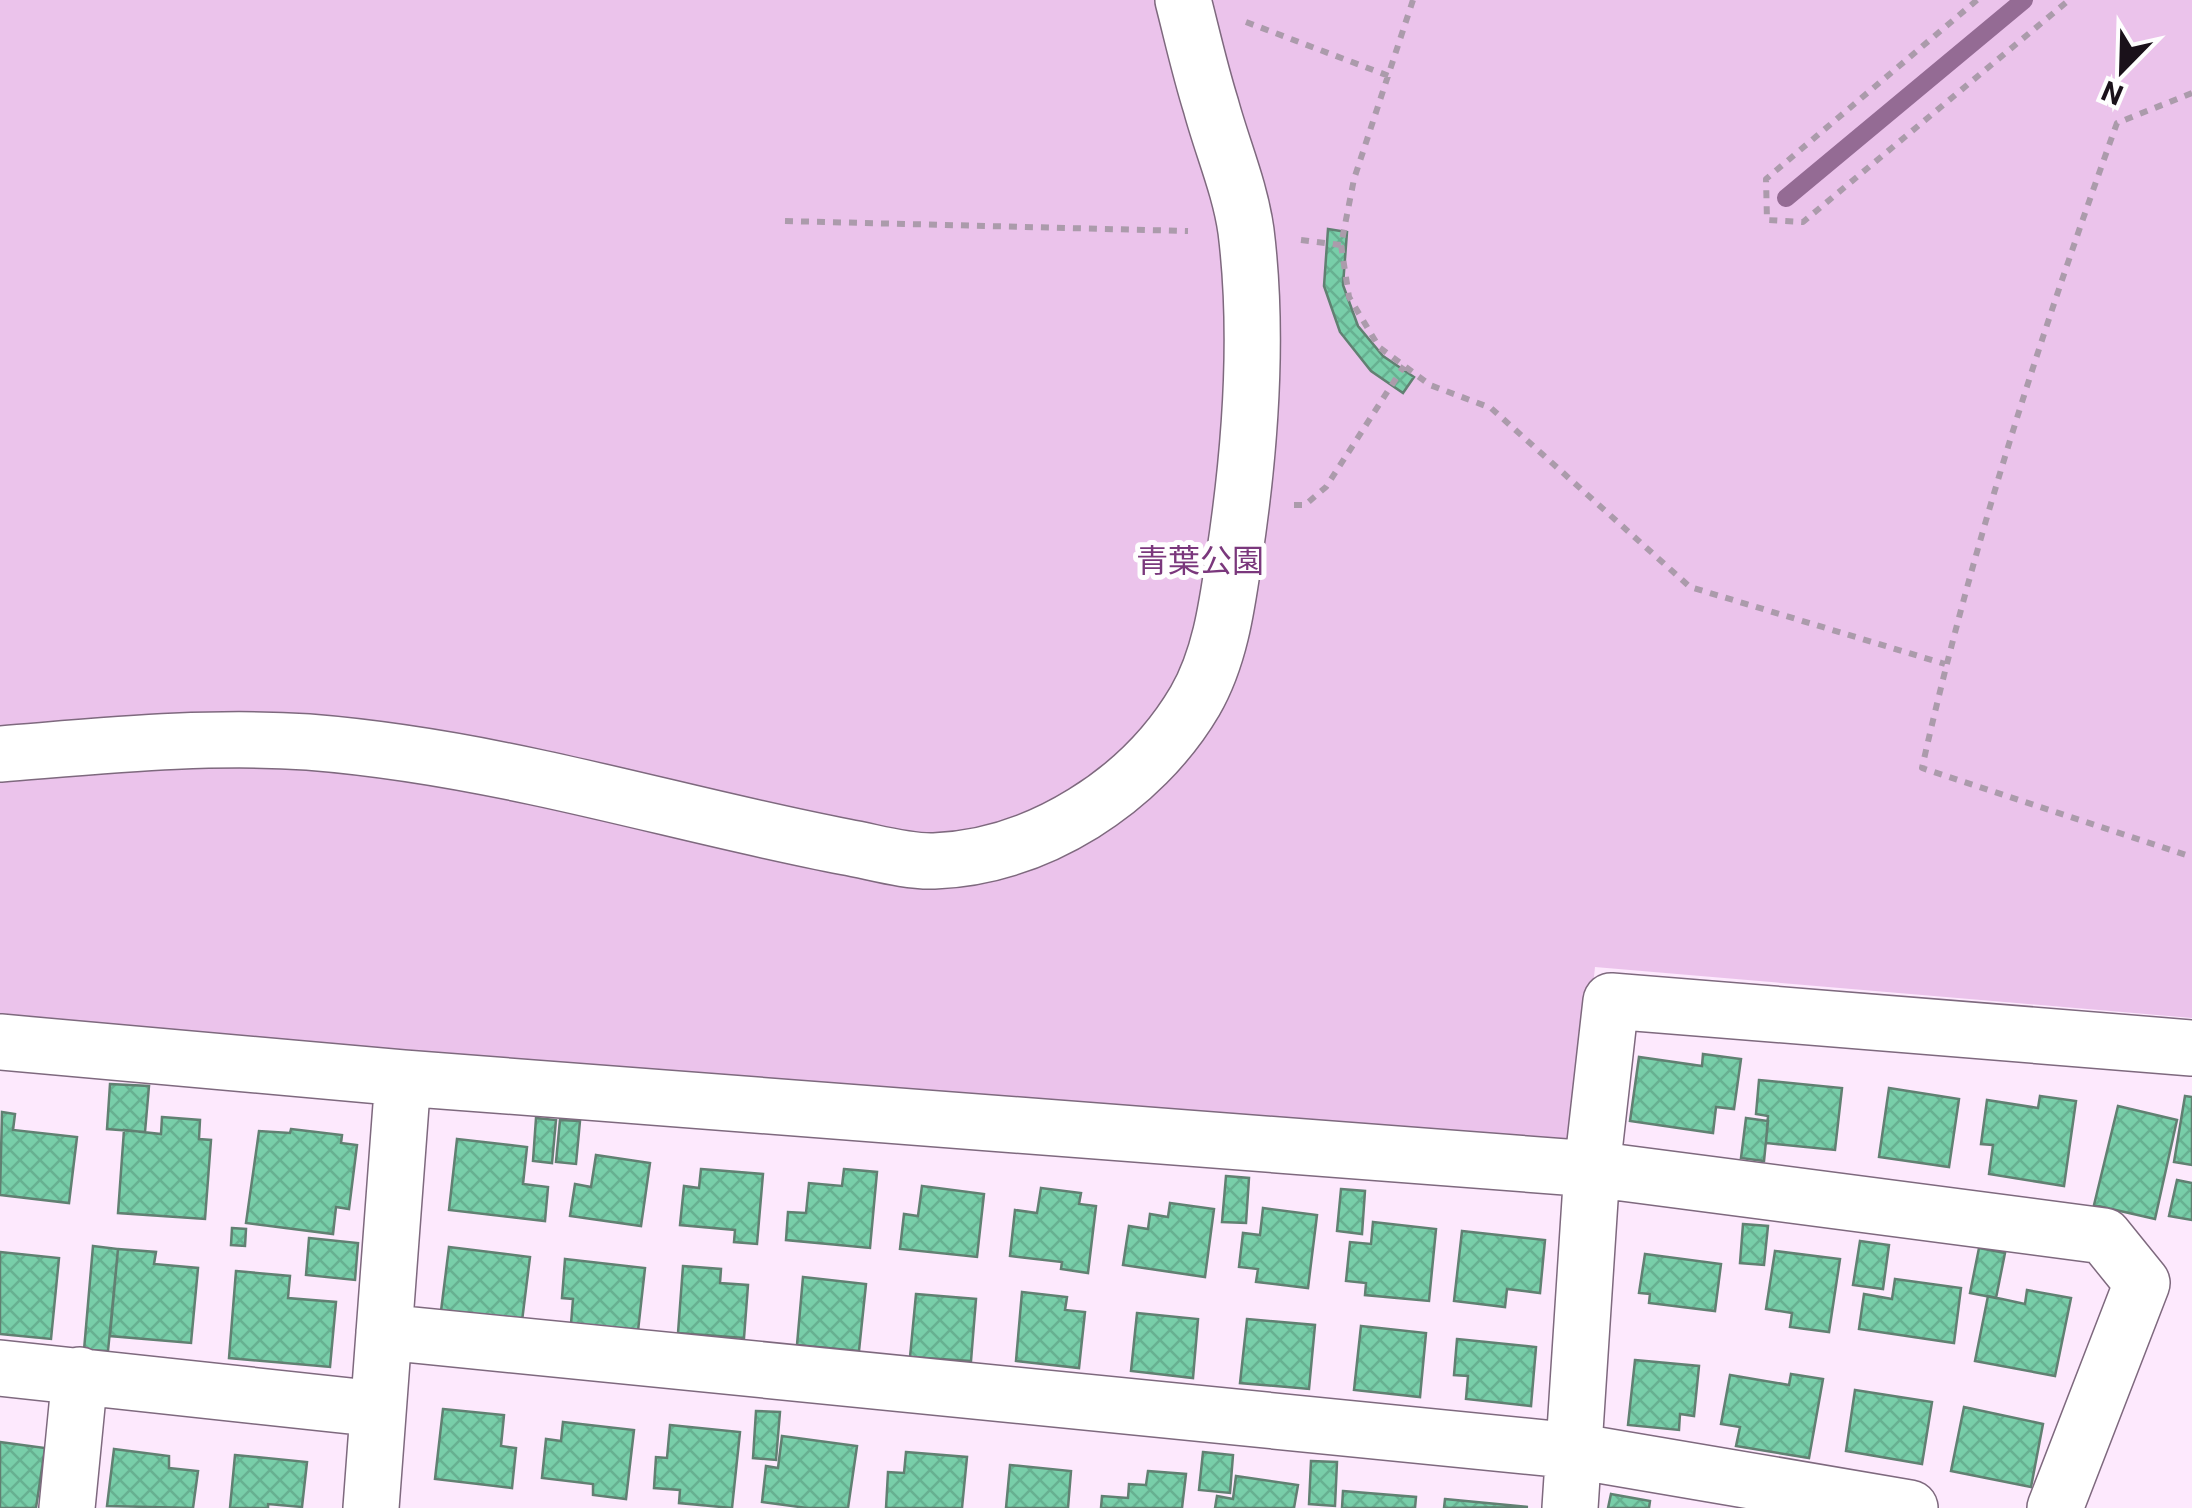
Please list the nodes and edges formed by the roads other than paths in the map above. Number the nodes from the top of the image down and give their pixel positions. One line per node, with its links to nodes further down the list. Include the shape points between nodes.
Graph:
1 (1183, 0): 2 (street, via 1246,233 1251,390 1243,503 1220,640 1196,699 1158,754 1095,806 996,854 930,862 532,776 308,742 160,742)
2 (0, 754)
3 (0, 1042): 5 (street)
4 (2192, 1048): 6 (street, via 1611,1001)
5 (403, 1078): 6 (street); 7 (street)
6 (1592, 1169): 11 (street); 16 (street, via 2104,1236 2142,1284)
7 (384, 1332): 10 (street); 11 (street)
8 (0, 1368): 9 (street)
9 (80, 1375): 10 (street); 12 (street)
10 (378, 1409): 13 (street)
11 (1575, 1450): 14 (street); 15 (street)
12 (67, 1508)
13 (371, 1508)
14 (1570, 1508)
15 (1910, 1508)
16 (2055, 1508)

